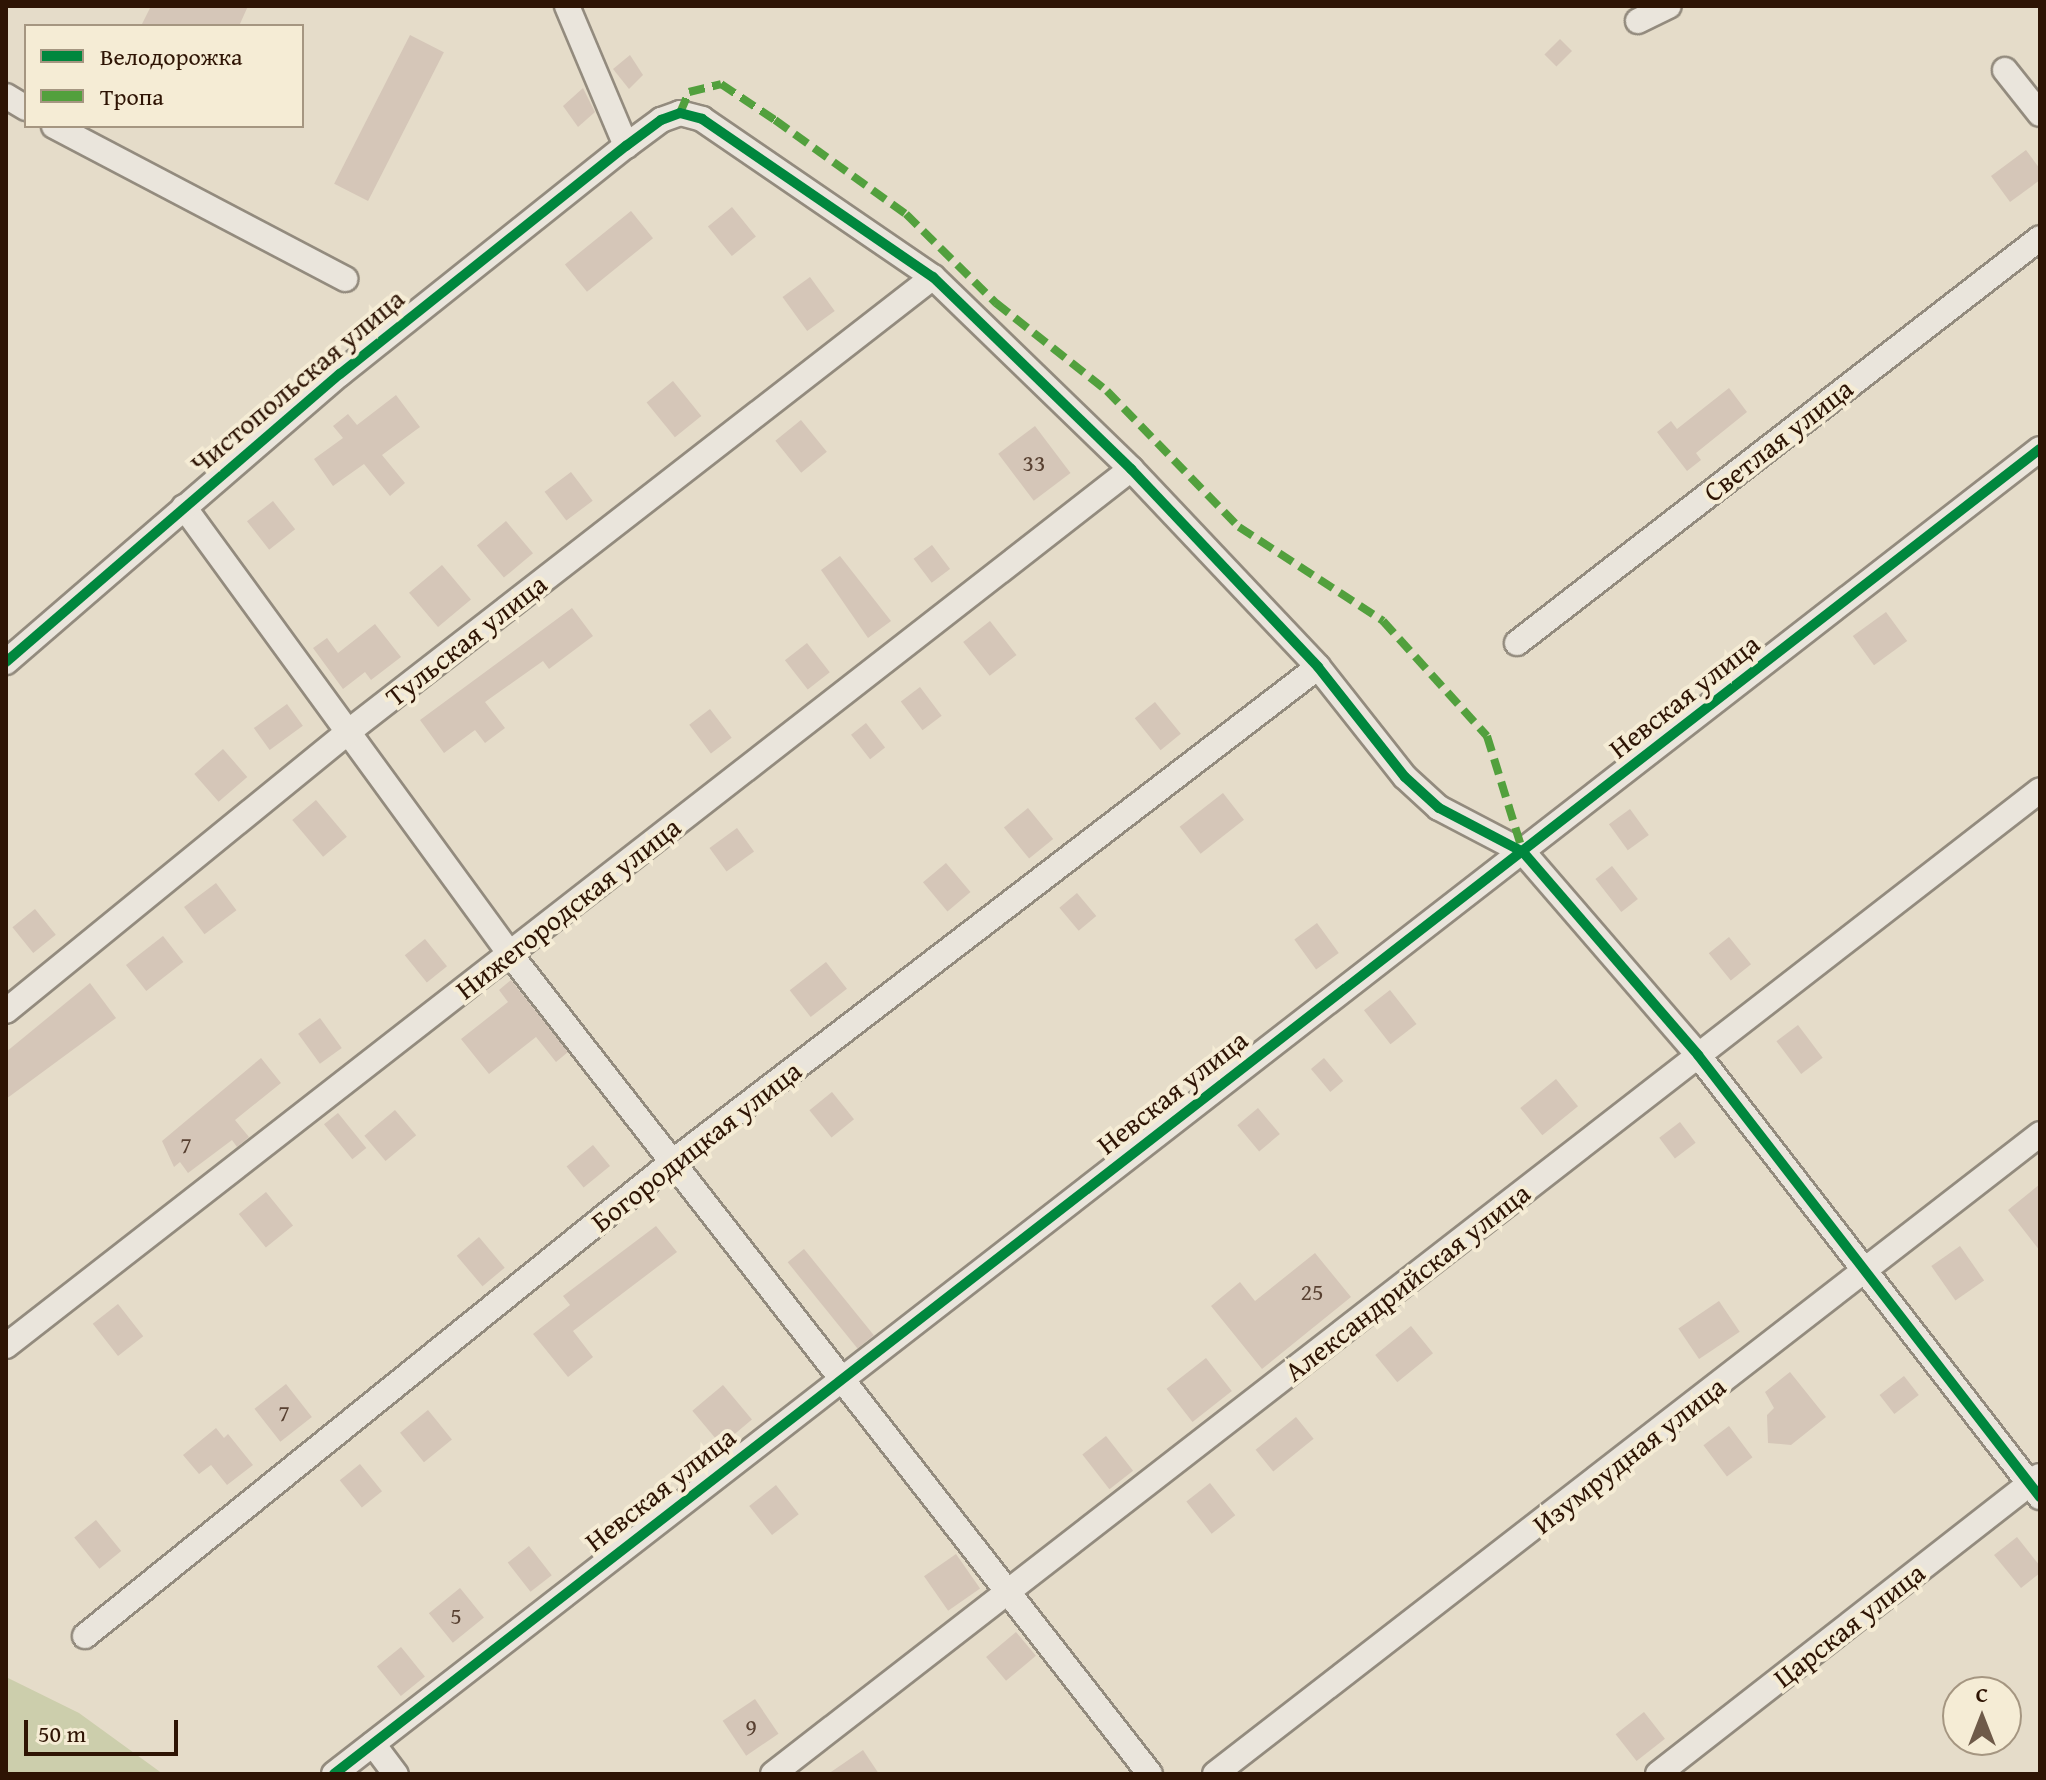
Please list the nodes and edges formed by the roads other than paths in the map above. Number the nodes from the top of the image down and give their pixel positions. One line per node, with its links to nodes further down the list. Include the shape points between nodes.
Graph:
1 (567, 6): 9 (street)
2 (1669, 6): 3 (street)
3 (1638, 21)
4 (2005, 70): 7 (street)
5 (6, 96): 6 (street)
6 (24, 107)
7 (2040, 114)
8 (58, 128): 12 (street)
9 (626, 146): 11 (street, Чистопольская улица, via 680,113 702,119); 15 (street, Чистопольская улица, via 340,374)
10 (2040, 238): 16 (street, Светлая улица)
11 (933, 277): 14 (street, Чистопольская улица); 19 (street, Тульская улица)
12 (345, 279)
13 (2040, 449): 21 (street, Невская улица)
14 (1131, 469): 18 (street, Чистопольская улица); 22 (street, Нижегородская улица)
15 (184, 507): 17 (street, Чистопольская улица); 19 (street)
16 (1517, 643)
17 (6, 662)
18 (1318, 667): 21 (street, Чистопольская улица, via 1405,777 1439,808); 26 (street, Богородицкая улица)
19 (348, 732): 22 (street); 23 (street, Тульская улица)
20 (2040, 790): 24 (street, Александрийская улица)
21 (1523, 852): 24 (street); 29 (street, Невская улица)
22 (510, 954): 26 (street); 28 (street, Нижегородская улица)
23 (6, 1011)
24 (1698, 1055): 27 (street); 31 (street, Александрийская улица)
25 (2040, 1134): 27 (street, Изумрудная улица)
26 (671, 1163): 29 (street); 32 (street, Богородицкая улица)
27 (1866, 1272): 30 (street); 38 (street, Изумрудная улица)
28 (6, 1346)
29 (838, 1380): 31 (street); 33 (street, Невская улица)
30 (2037, 1486): 39 (street, Царская улица)
31 (1011, 1591): 36 (street, Александрийская улица); 37 (street)
32 (85, 1636)
33 (373, 1744): 34 (street, Невская улица); 35 (street)
34 (334, 1774)
35 (396, 1774)
36 (773, 1774)
37 (1150, 1774)
38 (1215, 1774)
39 (1658, 1774)

